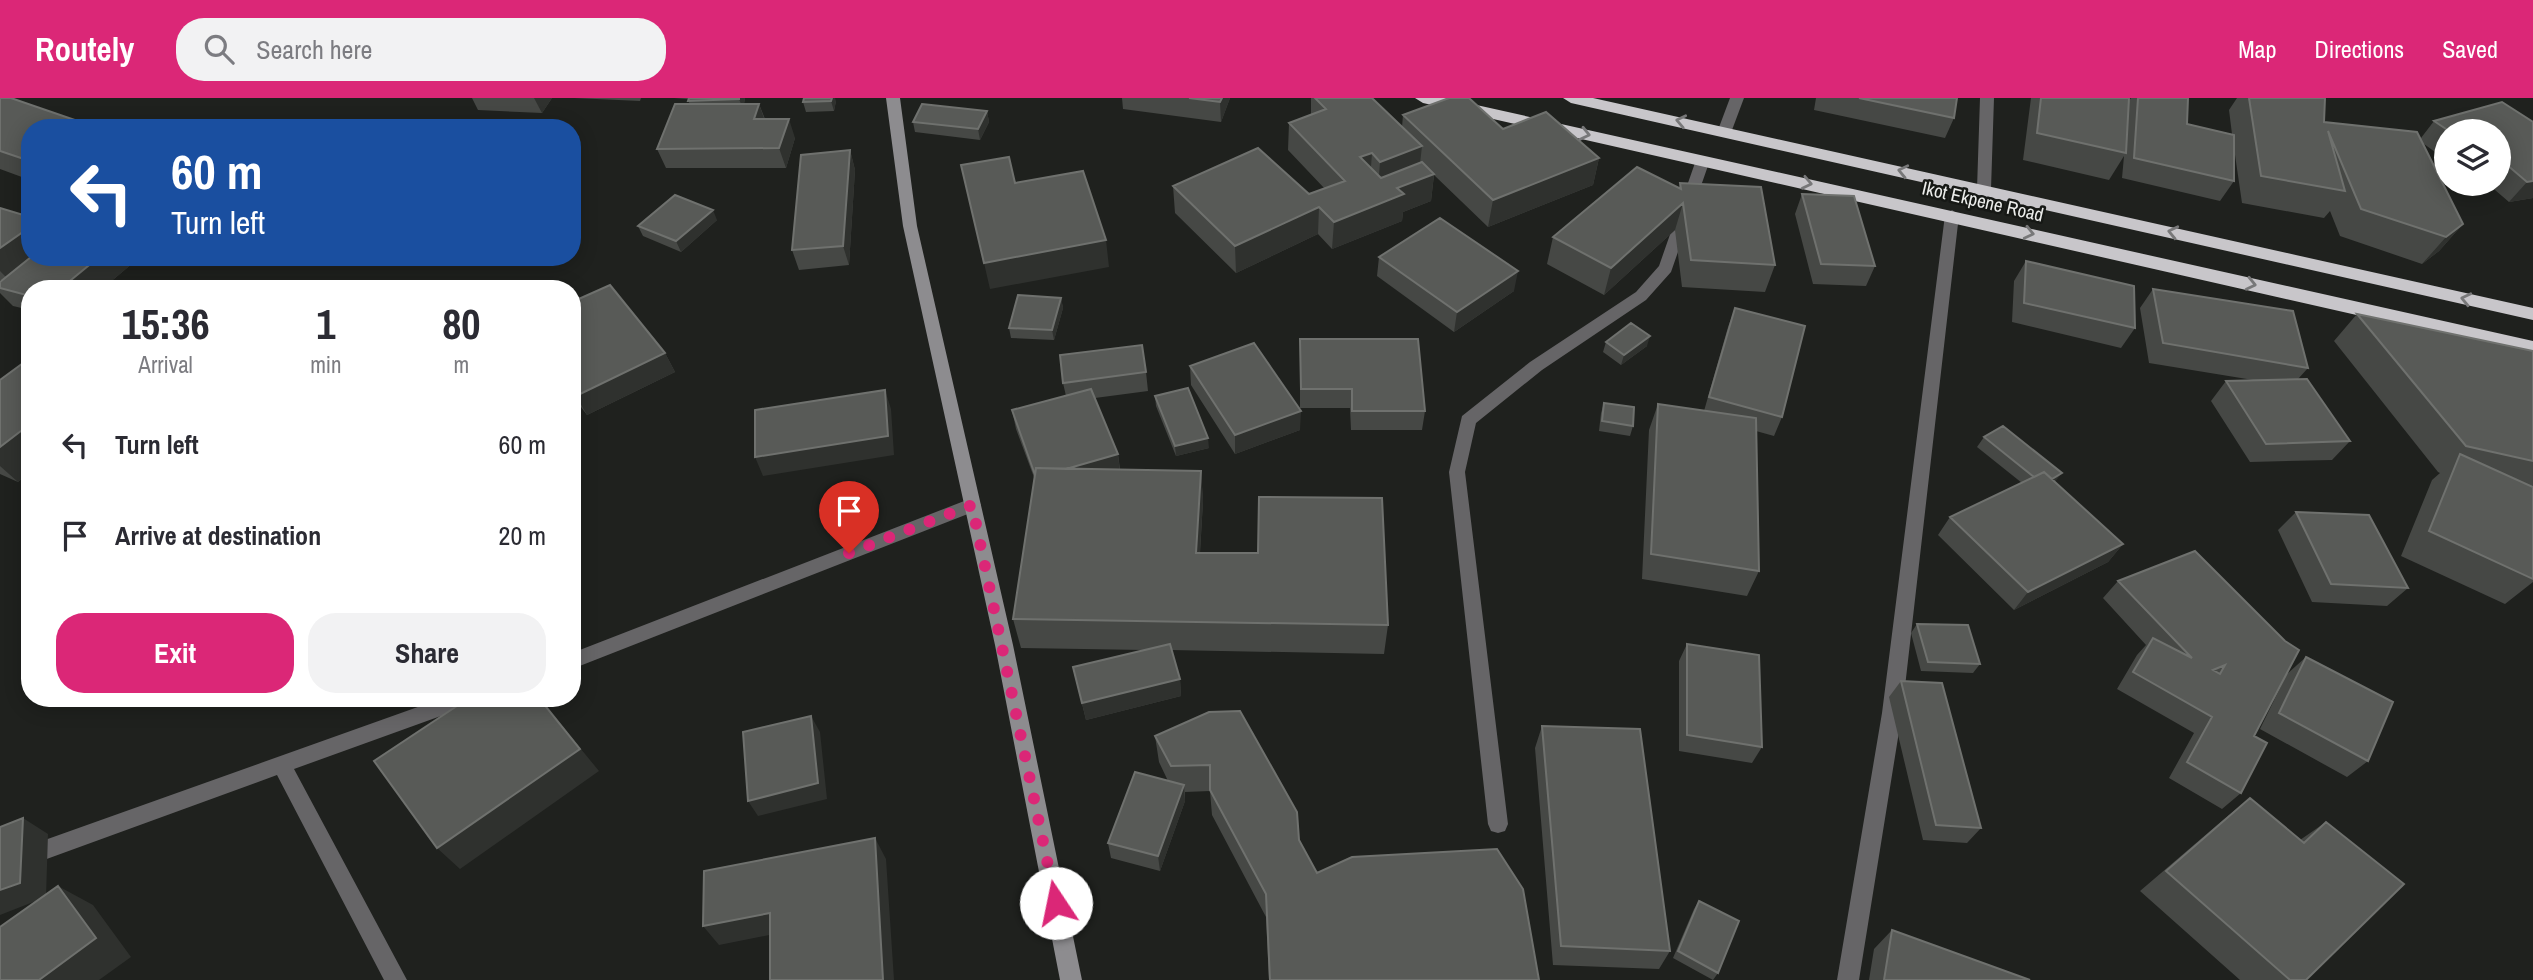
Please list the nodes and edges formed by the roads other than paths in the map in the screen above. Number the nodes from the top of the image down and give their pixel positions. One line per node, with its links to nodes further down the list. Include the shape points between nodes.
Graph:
1 (893, 98): 12 (street, via 910,226)
2 (1423, 98): 7 (highway, Ikot Ekpene Road, one-way to 7)
3 (1571, 98): 6 (highway, Ikot Ekpene Road, one-way to 3)
4 (1737, 98): 6 (street)
5 (1987, 98): 8 (street)
6 (1725, 131): 8 (highway, Ikot Ekpene Road, one-way to 6)
7 (1703, 160): 9 (highway, Ikot Ekpene Road, one-way to 9); 16 (street, via 1666,268 1642,296 1536,366 1468,420 1457,472)
8 (1984, 189): 10 (highway, Ikot Ekpene Road, one-way to 8)
9 (1952, 215): 11 (highway, Ikot Ekpene Road, one-way to 11); 20 (street, via 1892,713)
10 (2533, 314)
11 (2533, 348)
12 (972, 505): 13 (street); 19 (street)
13 (581, 657)
14 (442, 707): 15 (street)
15 (281, 764): 17 (street); 18 (street)
16 (1498, 824)
17 (0, 866)
18 (396, 980)
19 (1071, 980)
20 (1848, 980)

